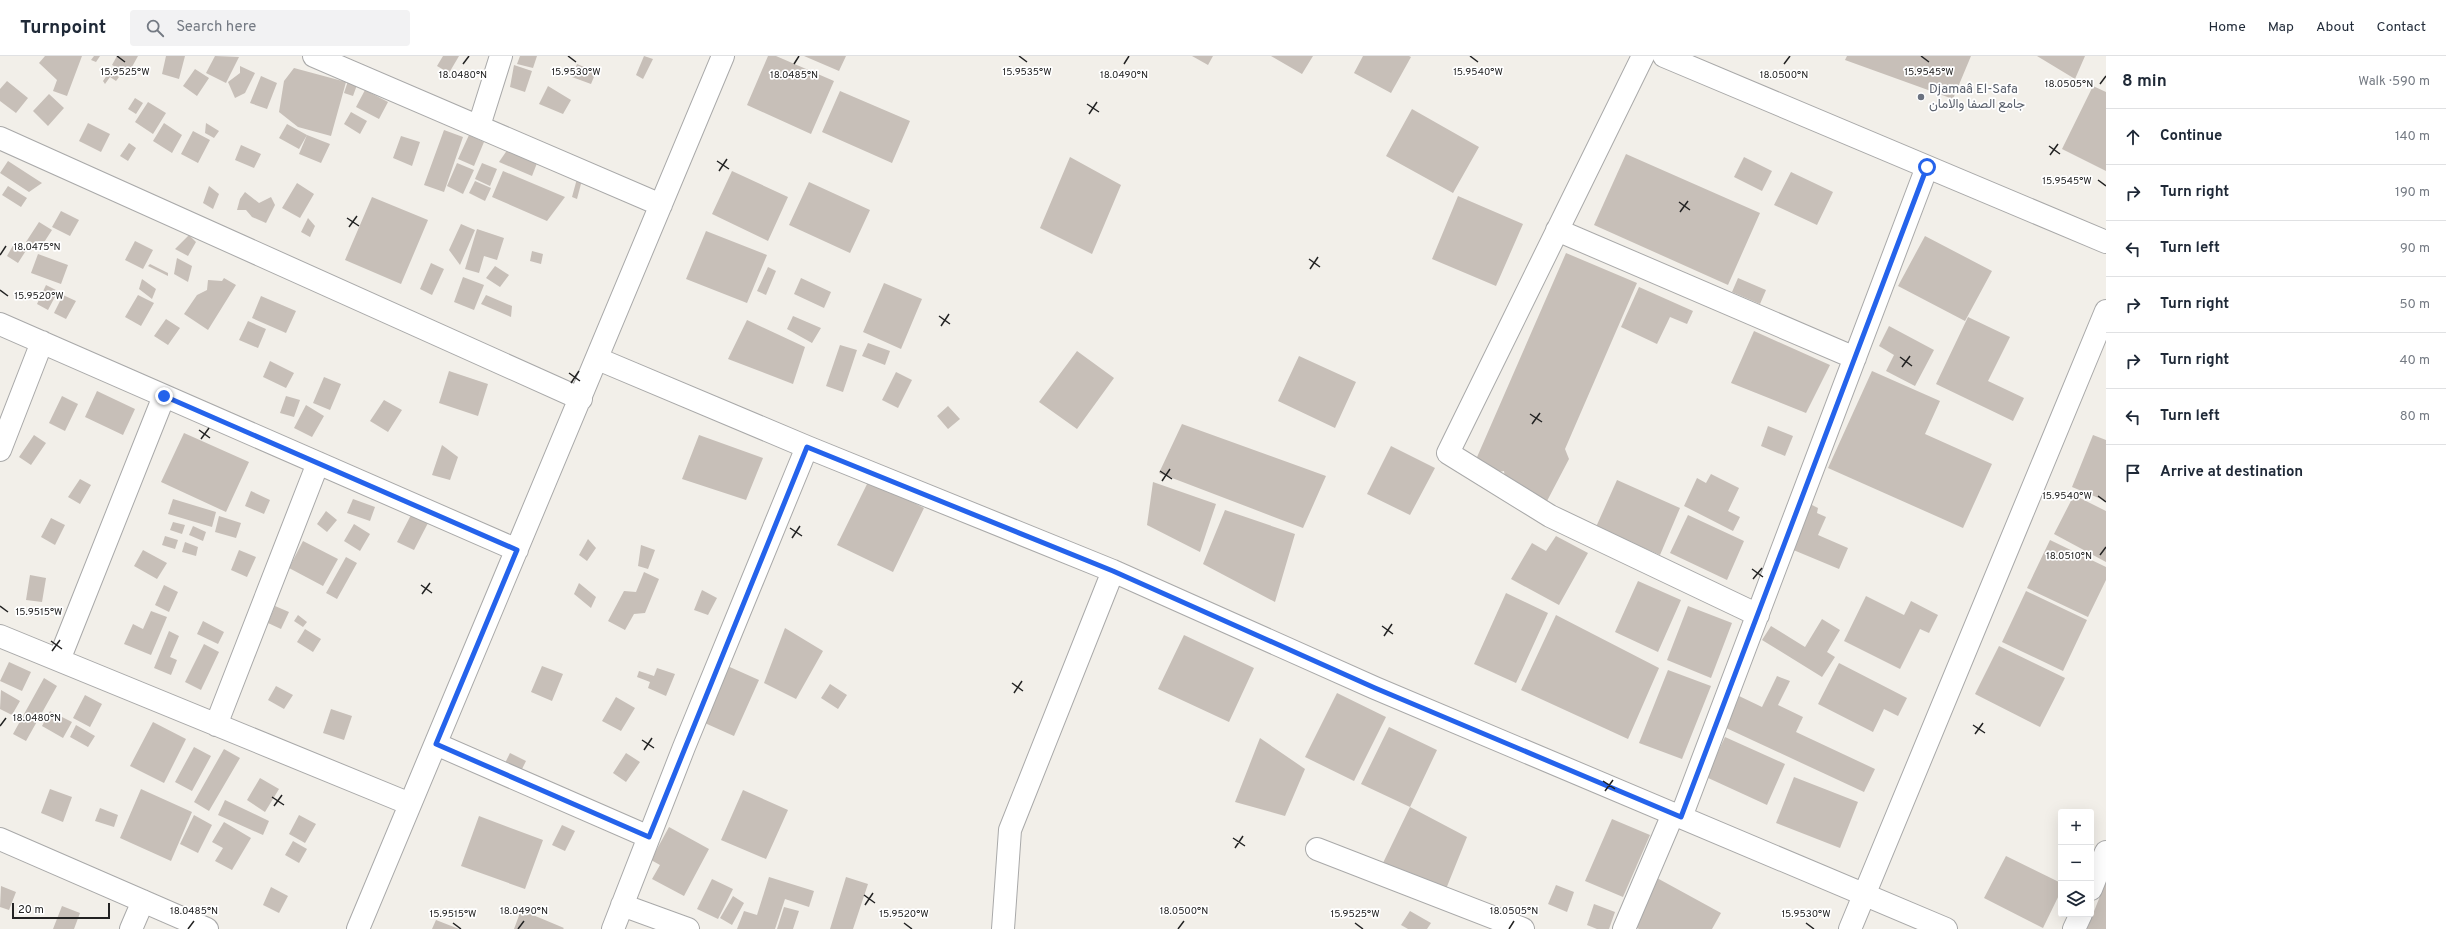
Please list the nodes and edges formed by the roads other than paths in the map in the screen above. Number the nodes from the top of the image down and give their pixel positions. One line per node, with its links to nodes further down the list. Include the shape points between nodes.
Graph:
1 (501, 56): 6 (street)
2 (723, 56): 9 (street)
3 (1643, 56): 10 (street)
4 (1664, 56): 8 (street)
5 (319, 57): 6 (street)
6 (479, 126): 9 (street)
7 (0, 138): 18 (street)
8 (1927, 167): 11 (street); 15 (street)
9 (661, 205): 16 (street)
10 (1557, 230): 15 (street); 24 (street, via 1448,453 1550,516)
11 (2106, 242)
12 (2106, 311): 36 (street)
13 (0, 324): 14 (street)
14 (42, 342): 17 (street); 20 (street)
15 (1855, 358): 24 (street)
16 (598, 359): 18 (street); 19 (street)
17 (164, 396): 21 (street); 26 (street)
18 (581, 399): 22 (street)
19 (807, 447): 23 (street); 31 (street)
20 (0, 450)
21 (318, 463): 22 (street); 27 (street)
22 (517, 550): 28 (street)
23 (1113, 571): 30 (street, via 1375,688); 45 (street, via 1010,830)
24 (1758, 615): 30 (street)
25 (0, 636): 26 (street)
26 (59, 660): 27 (street)
27 (216, 725): 29 (street)
28 (436, 744): 29 (street); 31 (street)
29 (410, 804): 42 (street)
30 (1677, 815): 36 (street); 47 (street)
31 (649, 837): 38 (street)
32 (0, 840): 37 (street)
33 (1317, 849): 46 (street)
34 (2106, 852): 35 (street)
35 (2094, 882)
36 (1864, 894): 48 (street); 49 (street)
37 (143, 901): 40 (street); 41 (street)
38 (622, 905): 43 (street); 44 (street)
39 (2079, 917): 50 (street)
40 (131, 929)
41 (207, 929)
42 (358, 929)
43 (613, 929)
44 (688, 929)
45 (1003, 929)
46 (1523, 929)
47 (1624, 929)
48 (1850, 929)
49 (1946, 929)
50 (2074, 929)

